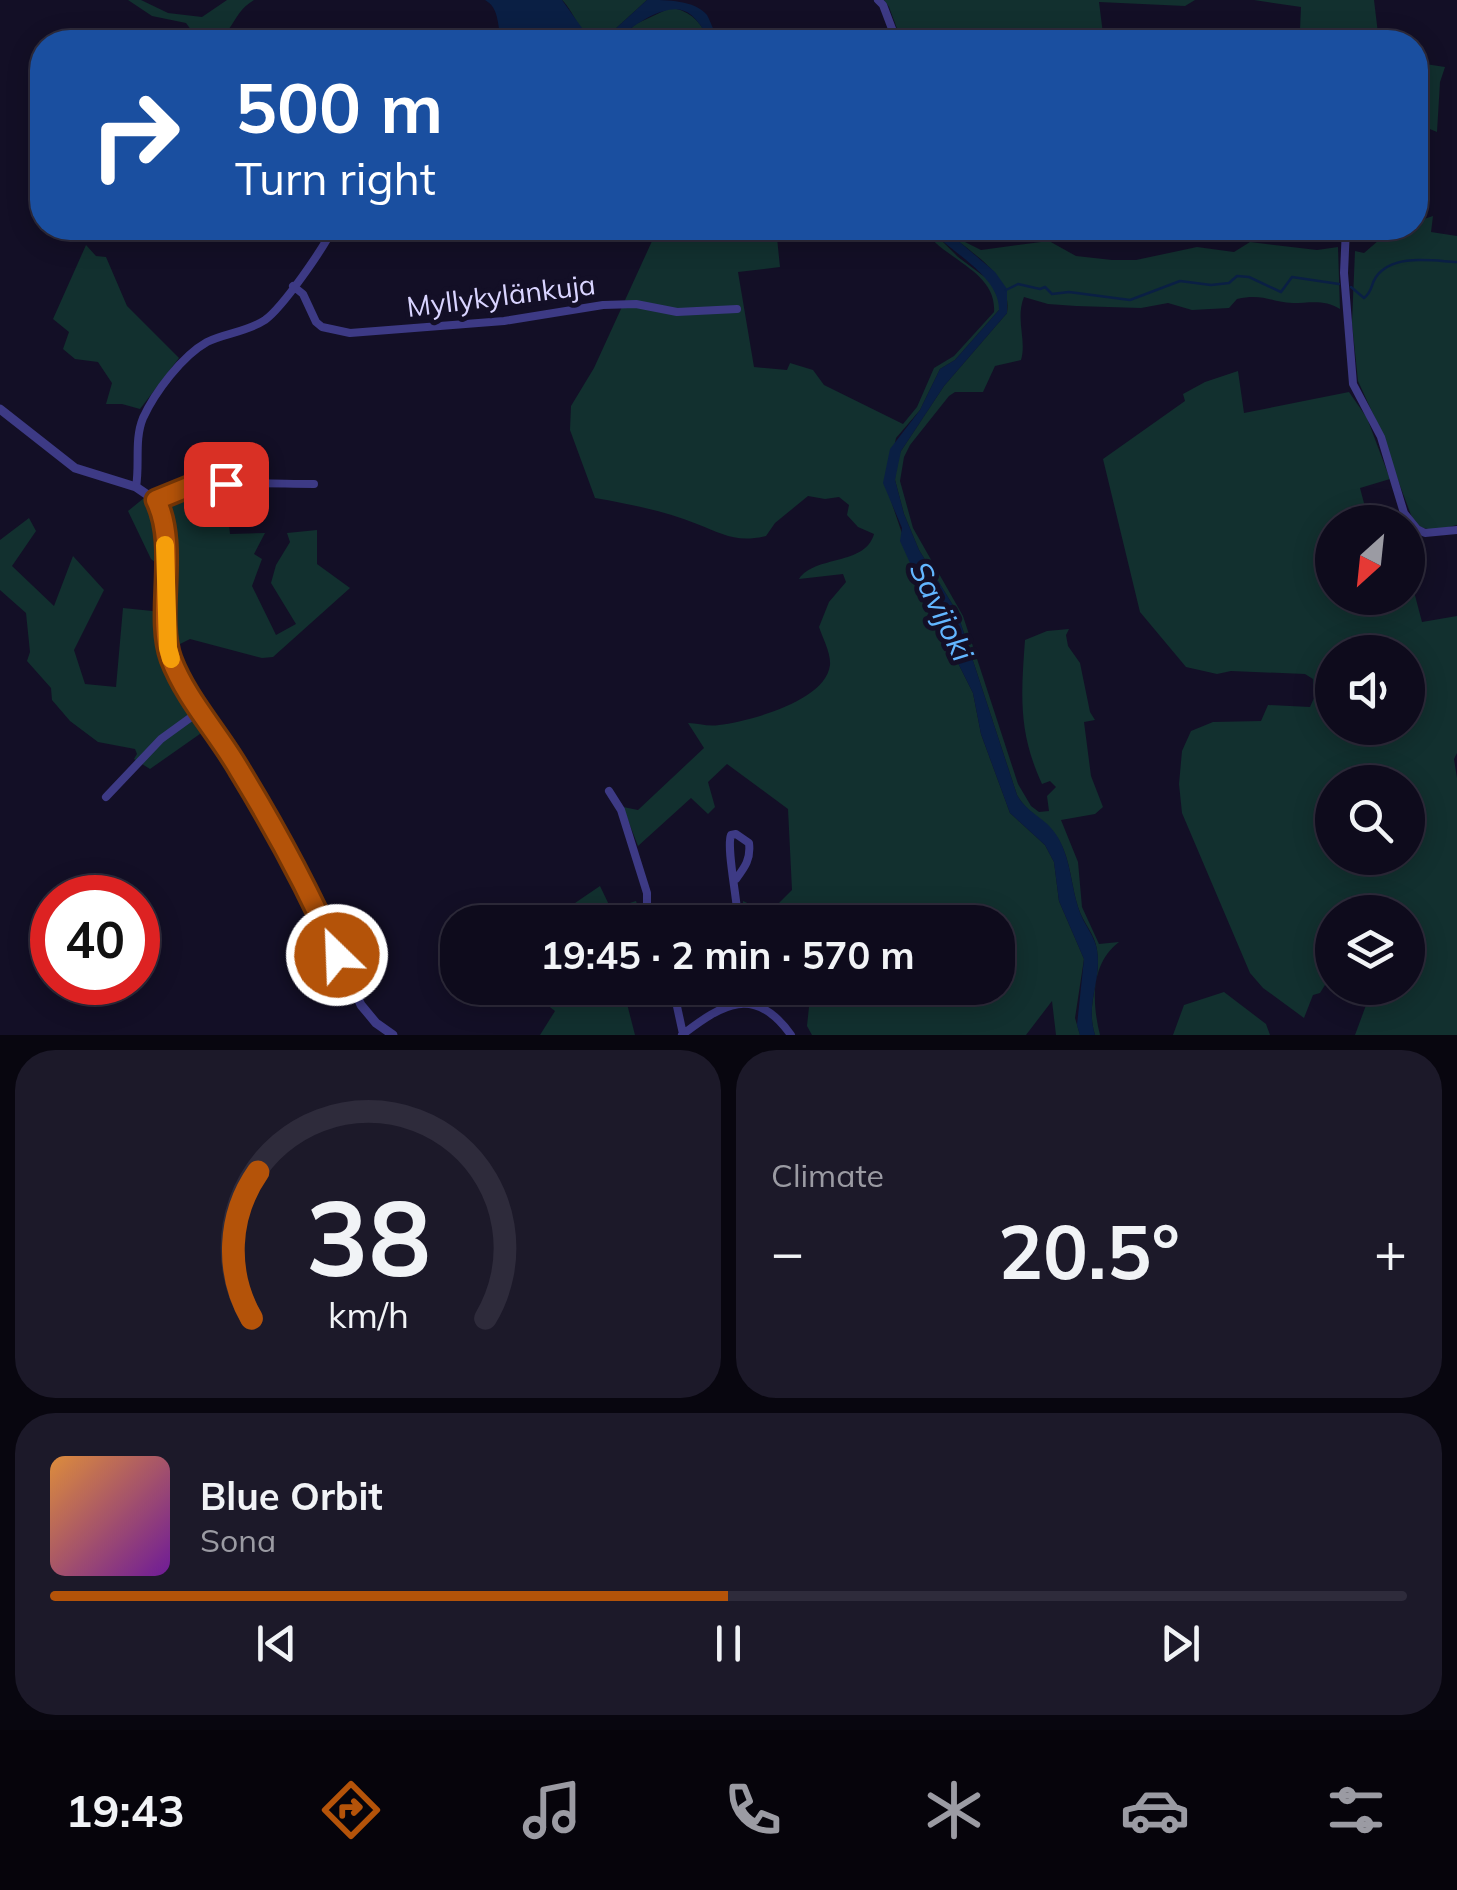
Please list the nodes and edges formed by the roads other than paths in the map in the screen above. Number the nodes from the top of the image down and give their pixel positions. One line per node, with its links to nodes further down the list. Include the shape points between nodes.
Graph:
1 (878, 0): 2 (street)
2 (892, 30)
3 (327, 240): 5 (street)
4 (1345, 240): 11 (street, via 1354,388 1381,437 1409,522 1425,533)
5 (292, 286): 6 (street, Myllykylänkuja, via 322,328 350,333 504,321 603,305); 9 (street, via 266,319 208,342 181,365 143,419)
6 (737, 309)
7 (0, 409): 9 (street, via 75,468)
8 (314, 484): 10 (street, via 208,484)
9 (136, 487): 10 (street)
10 (156, 500): 12 (street, via 165,541 168,648)
11 (1457, 530)
12 (201, 710): 14 (street, via 150,748); 22 (street, via 306,885 361,1005)
13 (609, 791): 16 (street)
14 (106, 797)
15 (736, 879): 15 (street, via 750,853 749,843 736,834 728,842); 17 (street)
16 (647, 905)
17 (737, 905)
18 (676, 1005): 21 (street)
19 (731, 1005): 21 (street)
20 (750, 1005): 23 (street, via 774,1016)
21 (683, 1034)
22 (394, 1035)
23 (791, 1035)

